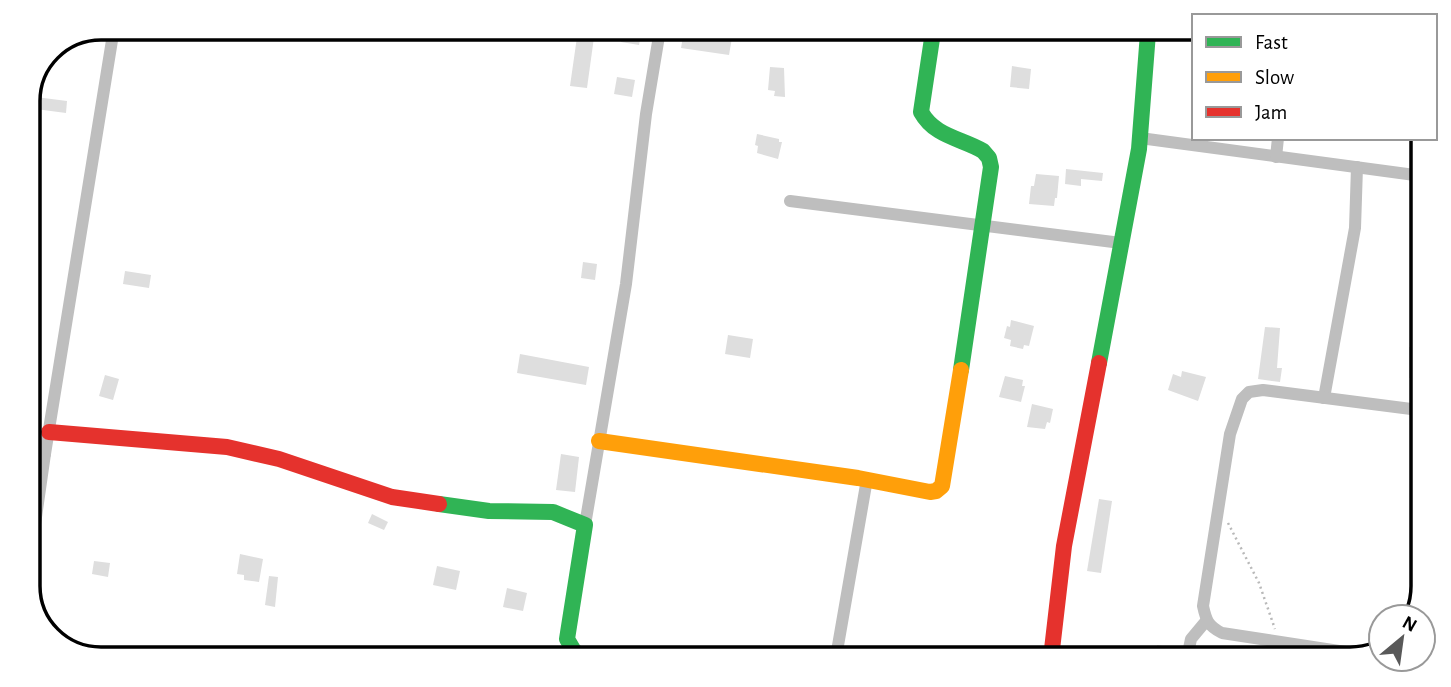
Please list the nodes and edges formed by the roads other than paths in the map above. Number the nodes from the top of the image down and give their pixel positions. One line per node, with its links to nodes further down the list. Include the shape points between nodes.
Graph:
1 (112, 40): 15 (street)
2 (658, 40): 16 (street)
3 (932, 40): 11 (street, via 921,111 938,132 989,157)
4 (1147, 40): 5 (street)
5 (1140, 138): 7 (street); 12 (street)
6 (1279, 140): 7 (street)
7 (1276, 156): 8 (street)
8 (1357, 167): 9 (street); 13 (street, via 1355,228)
9 (1411, 174)
10 (790, 201): 11 (street)
11 (983, 226): 12 (street); 19 (street, via 942,486 930,492)
12 (1121, 243): 27 (street, via 1063,546)
13 (1324, 398): 14 (street); 22 (street, via 1263,390 1249,392 1242,399 1230,435 1203,606)
14 (1411, 409)
15 (49, 432): 17 (street); 21 (street, via 227,447 279,459 392,497 489,511 553,512)
16 (599, 441): 19 (street); 21 (street)
17 (45, 454): 18 (street); 20 (street)
18 (40, 455)
19 (867, 479): 26 (street)
20 (40, 489)
21 (585, 525): 23 (street)
22 (1206, 621): 28 (street); 29 (street, via 1222,633)
23 (567, 639): 24 (street); 25 (street)
24 (566, 647)
25 (572, 647)
26 (838, 647)
27 (1052, 647)
28 (1189, 647)
29 (1312, 647)

